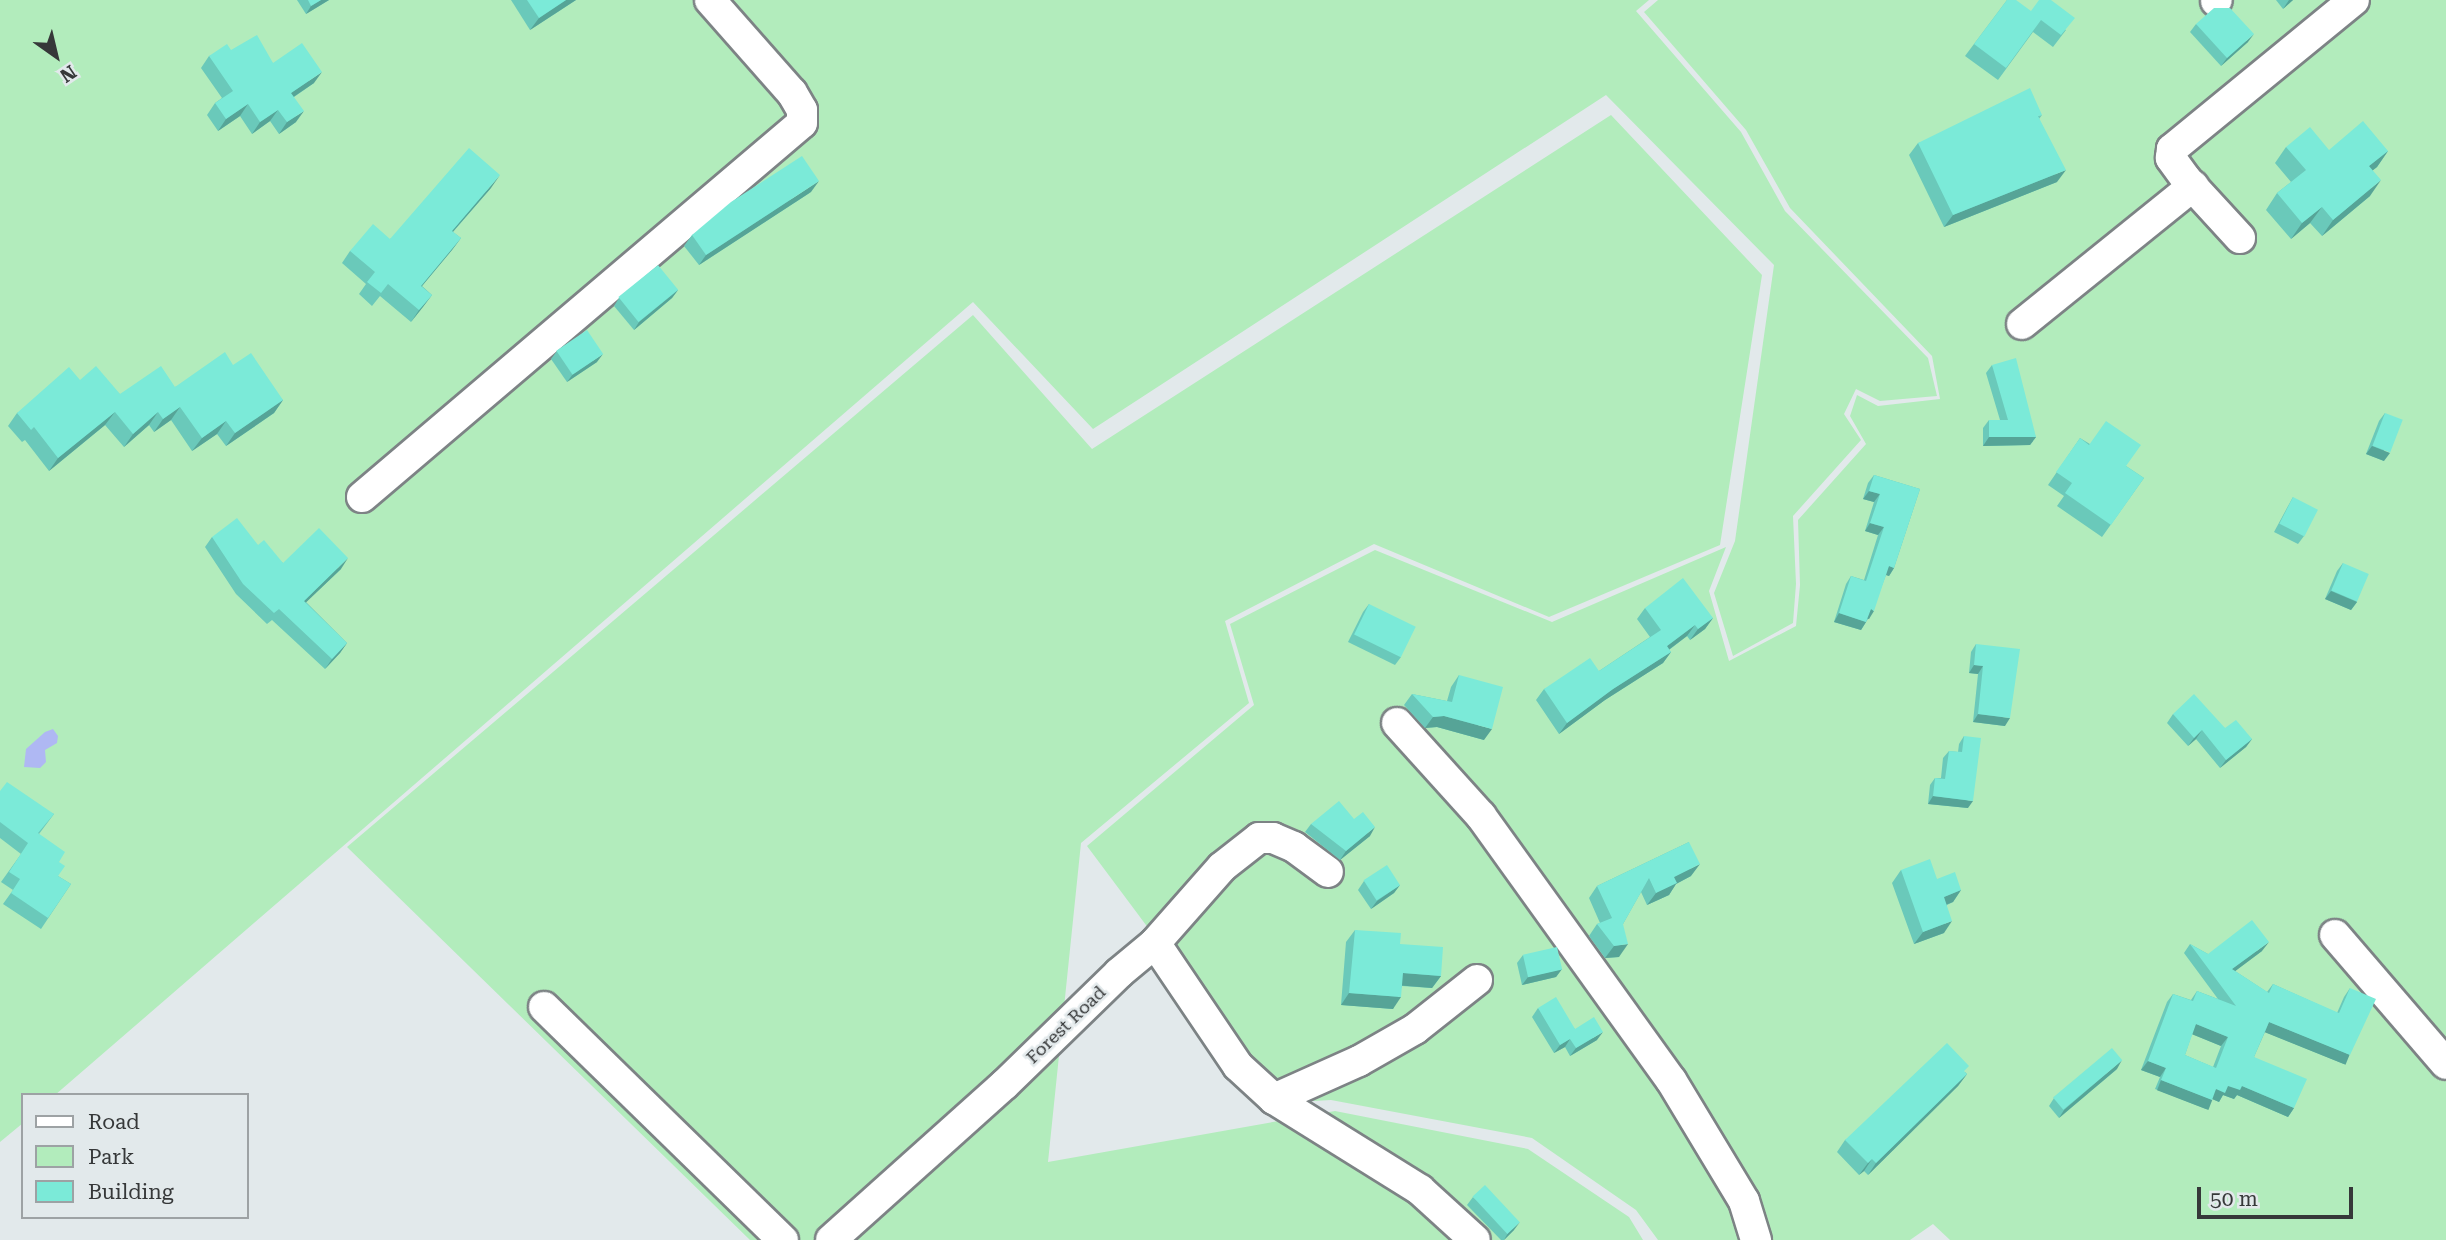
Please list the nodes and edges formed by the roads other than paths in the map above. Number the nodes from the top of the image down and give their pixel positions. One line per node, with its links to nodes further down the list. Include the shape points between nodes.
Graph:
1 (710, 0): 6 (street, via 792,93 802,110 802,123)
2 (2354, 0): 3 (street, via 2172,149 2172,158)
3 (2193, 186): 4 (street); 5 (street)
4 (2240, 238)
5 (2022, 324)
6 (362, 497)
7 (1398, 723): 18 (street, via 1481,816 1671,1080 1744,1201)
8 (1328, 872): 10 (street, Forest Road, via 1294,847 1259,838 1222,867)
9 (2334, 935): 13 (street)
10 (1155, 943): 14 (street, via 1238,1066); 16 (street, Forest Road)
11 (1477, 980): 14 (street, via 1415,1029 1359,1061)
12 (544, 1007): 15 (street)
13 (2446, 1063)
14 (1274, 1099): 17 (street, via 1420,1190)
15 (783, 1240)
16 (831, 1240)
17 (1475, 1240)
18 (1756, 1240)

